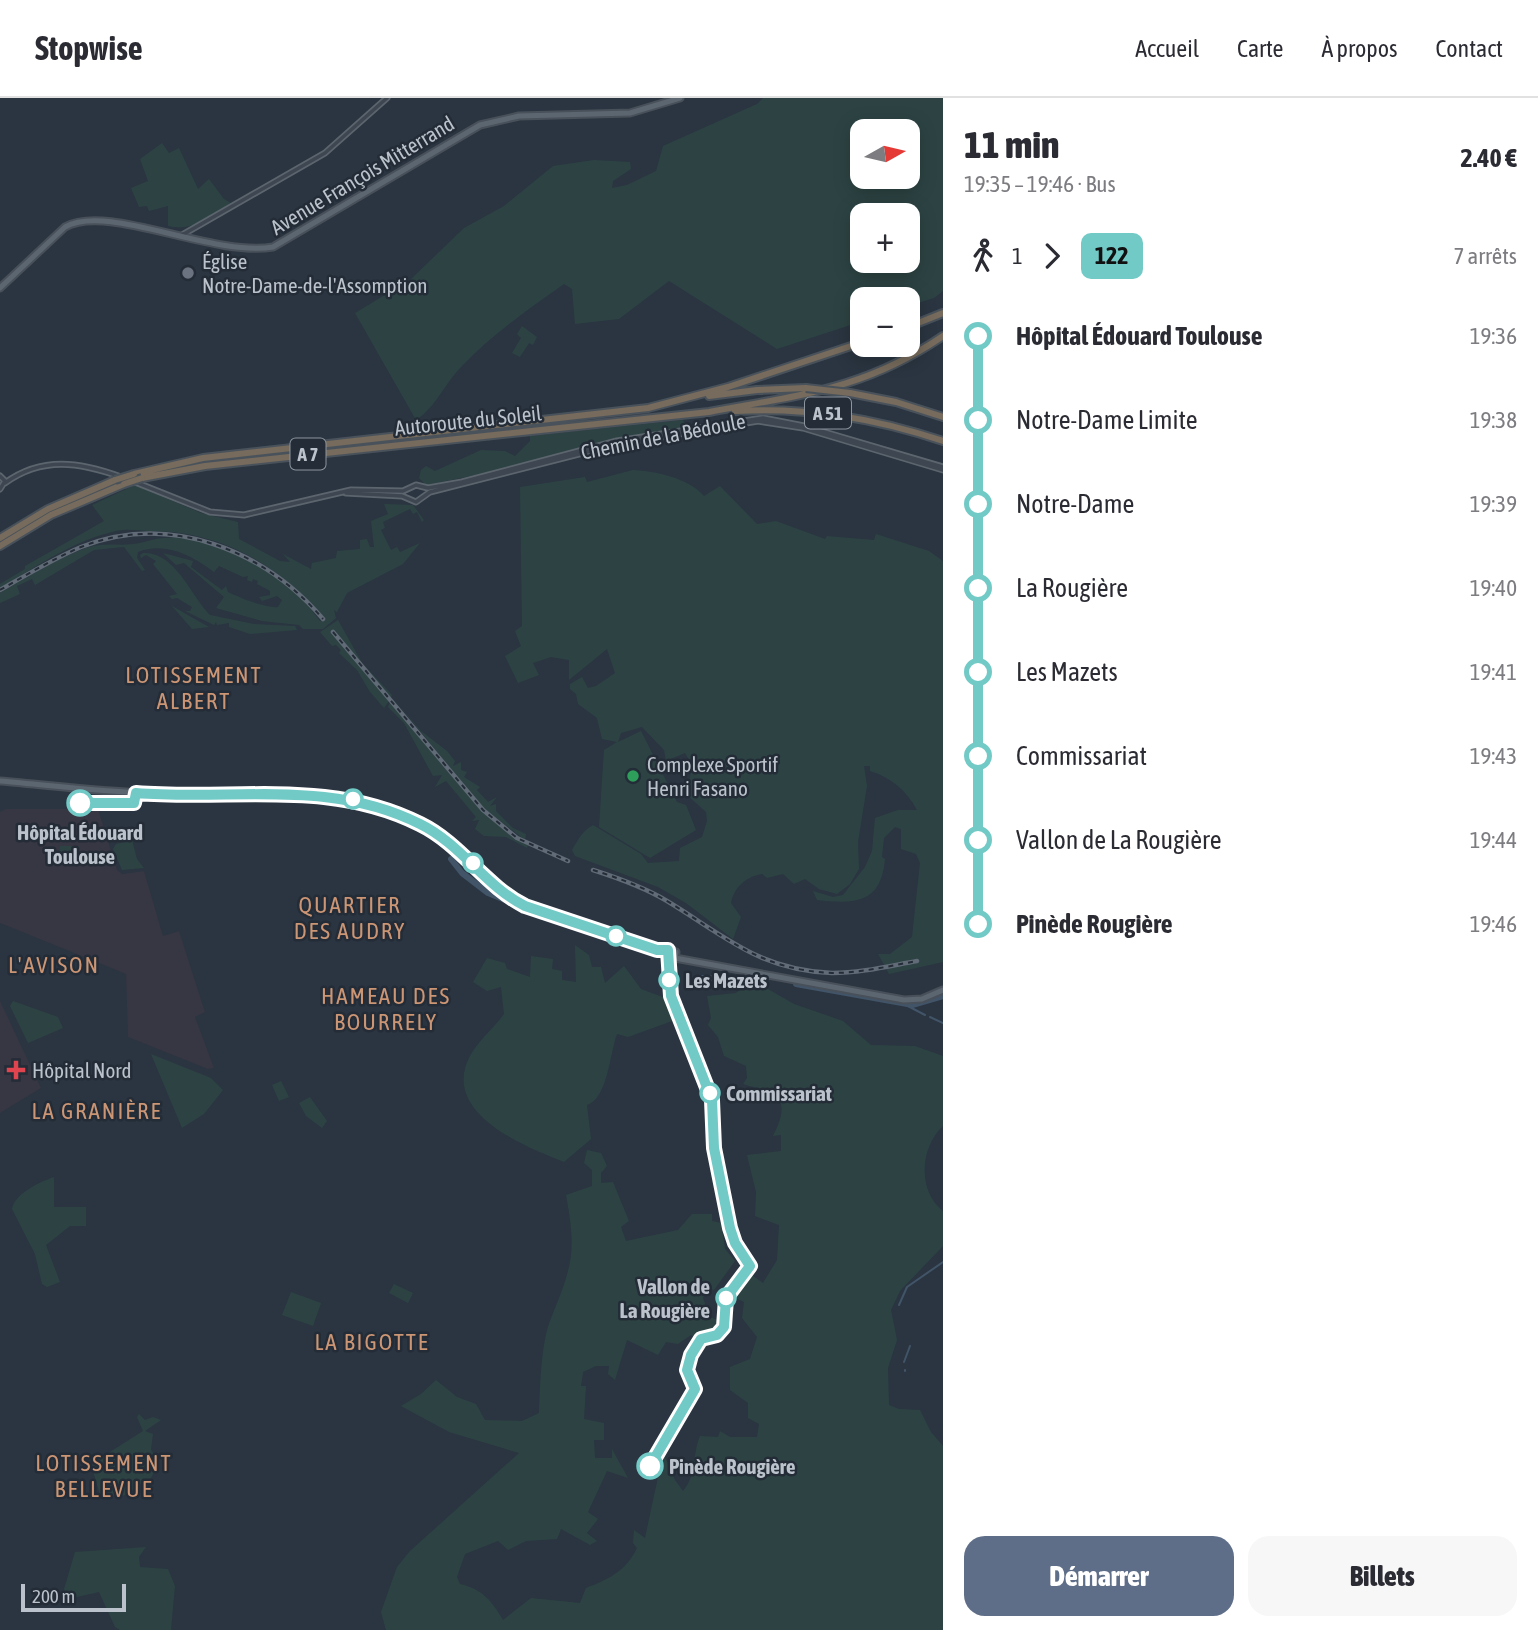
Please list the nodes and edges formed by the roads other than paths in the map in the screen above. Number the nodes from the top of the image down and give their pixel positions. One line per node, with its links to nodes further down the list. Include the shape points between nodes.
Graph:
1 (387, 98): 3 (street, via 325,153)
2 (680, 98): 3 (main road, Avenue François Mitterrand, via 631,113 519,116 480,125 273,247 235,249)
3 (180, 238): 4 (main road, Avenue François Mitterrand, via 103,220 77,221)
4 (0, 288)
5 (943, 313): 6 (highway)
6 (920, 322)
7 (943, 335): 10 (highway, Autoroute du Soleil / A 7, via 884,369 838,387)
8 (850, 346): 9 (highway, Autoroute du Soleil / A 7)
9 (686, 400): 11 (highway, A 51, bridge, via 749,390 806,388 896,402); 23 (highway, Autoroute du Soleil / A 7, bridge, via 625,412 203,458 115,480 48,509)
10 (709, 412): 12 (highway, A 51, via 774,409 830,413); 24 (highway, Autoroute du Soleil / A 7, bridge, via 205,466 124,484 51,515)
11 (943, 417)
12 (943, 441)
13 (943, 469): 18 (street, Chemin de la Bédoule, via 804,426 752,418 617,441 486,477); 21 (street, Chemin de la Bédoule, via 803,428 758,421 618,444)
14 (18, 474): 15 (street); 16 (street); 20 (street, via 44,464 68,463 107,472 224,514 250,514)
15 (1, 476): 16 (street)
16 (5, 484): 17 (street)
17 (0, 488)
18 (422, 488): 19 (street, via 415,485); 21 (street)
19 (409, 490): 20 (street, via 363,488); 22 (street)
20 (340, 493): 22 (street)
21 (425, 495): 22 (street, via 416,502)
22 (409, 497)
23 (0, 538)
24 (0, 546)
25 (0, 781): 26 (main road, via 145,793 324,794 382,808 446,840 519,902)
26 (667, 952): 27 (main road); 27 (main road, via 670,960)
27 (676, 955): 28 (main road, via 904,1000 922,999)
28 (943, 990)

